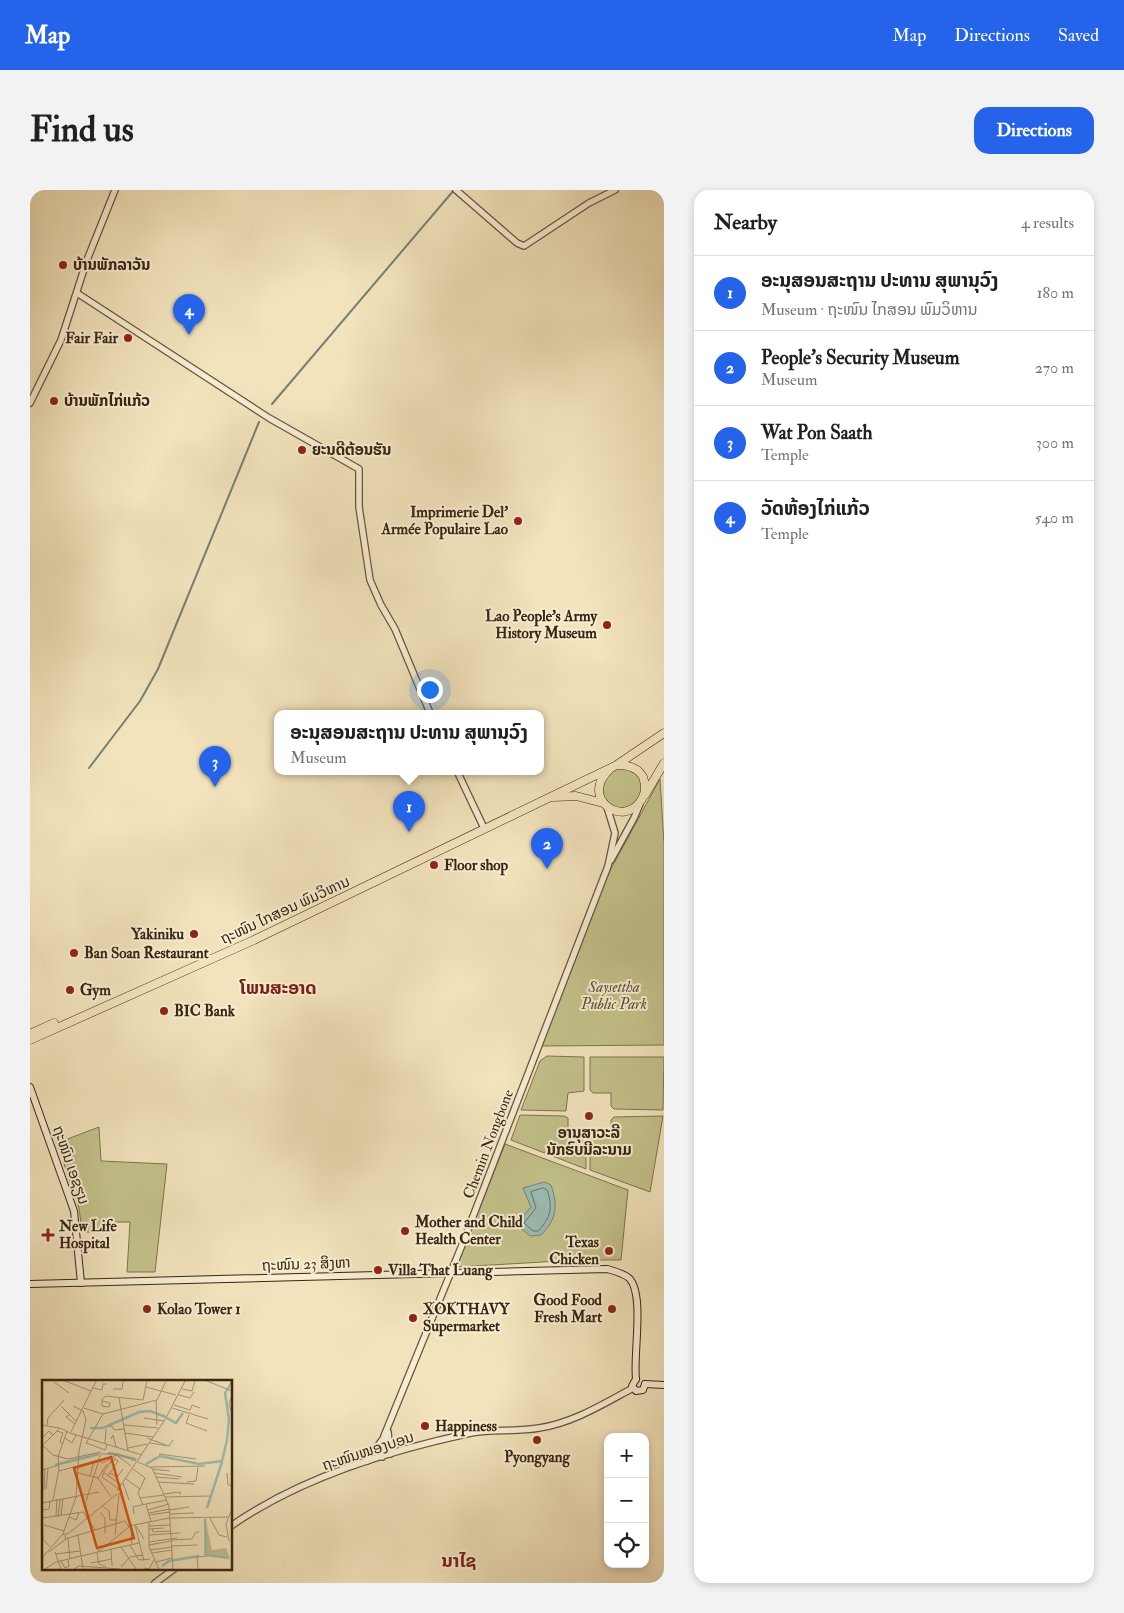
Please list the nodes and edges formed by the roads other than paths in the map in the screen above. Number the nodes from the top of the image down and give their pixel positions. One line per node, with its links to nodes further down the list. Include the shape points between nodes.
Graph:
1 (115, 190): 4 (street)
2 (615, 190): 3 (street, via 589,203 524,246)
3 (457, 191)
4 (77, 293): 5 (street, via 61,340); 6 (street, via 269,418 359,470 359,507 370,580 396,629)
5 (30, 403)
6 (429, 710)
7 (664, 733): 9 (highway, ຖະໜົນ ໄກສອນ ພົມວິຫານ)
8 (664, 763): 12 (highway)
9 (613, 767): 11 (highway, ຖະໜົນ ໄກສອນ ພົມວິຫານ); 12 (highway, via 626,764 641,774 645,783); 13 (highway, via 600,782 599,794)
10 (459, 775): 14 (street)
11 (547, 798): 13 (highway, ຖະໜົນ ໄກສອນ ພົມວິຫານ, via 576,796); 14 (highway, ຖະໜົນ ໄກສອນ ພົມວິຫານ, via 533,801); 17 (highway, ຖະໜົນ ໄກສອນ ພົມວິຫານ, via 254,940)
12 (642, 800): 13 (highway, via 625,812); 15 (street)
13 (605, 805): 15 (street, via 615,833)
14 (483, 826): 16 (highway, ຖະໜົນ ໄກສອນ ພົມວິຫານ, via 251,937)
15 (608, 866): 19 (street, Chemin Nongbone)
16 (30, 1034)
17 (30, 1040)
18 (30, 1086): 20 (main road, ຖະໜົນ ເອຊຽນ, via 74,1211)
19 (451, 1272): 20 (main road, ຖະໜົນ 23 ສິງຫາ); 22 (main road, ຖະໜົນ 23 ສິງຫາ, via 584,1268 607,1269 628,1277 637,1300); 26 (street, Chemin Nongbone)
20 (81, 1283): 21 (main road, ຖະໜົນ 23 ສິງຫາ)
21 (30, 1284)
22 (636, 1379): 23 (main road, via 642,1379); 25 (main road)
23 (646, 1384): 24 (main road); 25 (main road, via 640,1391)
24 (664, 1386)
25 (633, 1388): 27 (street, ຖະໜົນໜອງບອນ, via 551,1426 474,1433)
26 (386, 1433): 27 (street, Chemin Nongbone); 28 (street, Chemin Nongbone); 29 (street)
27 (390, 1454): 28 (street, ຖະໜົນໜອງບອນ)
28 (382, 1457): 29 (street, ຖະໜົນໜອງບອນ)
29 (366, 1462): 30 (street, ຖະໜົນໜອງບອນ, via 257,1508)
30 (232, 1525)
31 (173, 1570): 32 (street)
32 (155, 1583)

